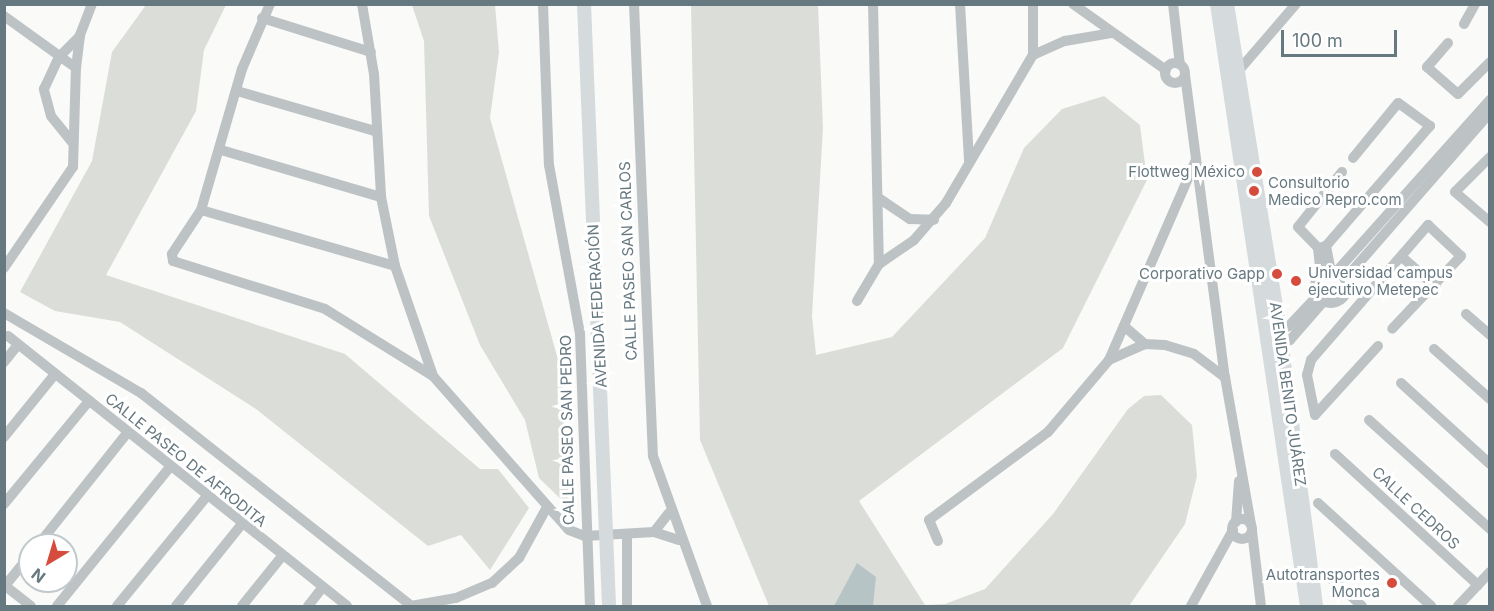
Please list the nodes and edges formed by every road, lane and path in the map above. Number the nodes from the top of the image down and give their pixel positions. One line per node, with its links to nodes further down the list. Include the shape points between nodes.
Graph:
1 (93, 4): 20 (street)
2 (270, 4): 17 (street)
3 (362, 4): 22 (street)
4 (543, 4): 99 (street, CALLE PASEO SAN PEDRO, via 549,165 580,334)
5 (584, 4): 119 (main road, AVENIDA FEDERACIÓN)
6 (634, 4): 92 (street, CALLE PASEO SAN CARLOS, via 647,396 653,456)
7 (873, 4): 45 (street)
8 (960, 4): 41 (street)
9 (1033, 4): 23 (street)
10 (1073, 4): 19 (street)
11 (1173, 4): 28 (street)
12 (1217, 4): 30 (main road, AVENIDA BENITO JUÁREZ)
13 (1227, 4): 30 (main road, AVENIDA BENITO JUÁREZ)
14 (1296, 4): 30 (street)
15 (1475, 4): 18 (street)
16 (4, 16): 24 (street)
17 (262, 18): 22 (street); 32 (street)
18 (1464, 24)
19 (1112, 33): 23 (street, via 1065,41); 27 (street)
20 (80, 35): 24 (street); 26 (street)
21 (1448, 43): 29 (street, via 1429,61 1429,70 1458,94)
22 (371, 52): 36 (street)
23 (1033, 55): 41 (street)
24 (59, 57): 26 (street); 37 (street, via 47,76 45,102)
25 (1490, 62): 29 (street)
26 (76, 68): 37 (street)
27 (1166, 70): 28 (street); 31 (street)
28 (1182, 70): 31 (street); 34 (street)
29 (1484, 75)
30 (1233, 76): 68 (main road, AVENIDA BENITO JUÁREZ)
31 (1175, 83): 34 (street)
32 (237, 91): 36 (street); 38 (street)
33 (1490, 100): 54 (street)
34 (1188, 105): 40 (street)
35 (1490, 113): 54 (street)
36 (375, 131): 44 (street)
37 (72, 142): 53 (street, via 68,182)
38 (221, 150): 44 (street); 46 (street)
39 (1353, 158): 49 (street, via 1398,103 1430,126)
40 (1196, 160): 64 (street); 77 (street)
41 (969, 162): 47 (street)
42 (1488, 163): 48 (street, via 1455,194)
43 (1341, 172): 49 (street, via 1298,227)
44 (381, 197): 52 (street)
45 (880, 199): 47 (street, via 910,219); 51 (street)
46 (201, 210): 52 (street); 76 (street, via 172,254 173,261 325,309)
47 (934, 220): 51 (street)
48 (1490, 222)
49 (1322, 247): 54 (street)
50 (1402, 257): 55 (street); 55 (street, via 1423,228 1431,227 1461,256); 57 (street)
51 (879, 264): 59 (street)
52 (395, 266): 76 (street)
53 (4, 268)
54 (1333, 274): 56 (street); 58 (street)
55 (1436, 287): 65 (street)
56 (1346, 292): 57 (street); 60 (street)
57 (1362, 296): 63 (street)
58 (1321, 298): 60 (street); 68 (street)
59 (857, 301)
60 (1337, 302): 63 (street)
61 (4, 313): 117 (street, via 141,393)
62 (1466, 314): 66 (street)
63 (1345, 317): 71 (street, via 1308,367 1314,415)
64 (1124, 326): 69 (street); 73 (street)
65 (1392, 329)
66 (1490, 335)
67 (8, 336): 70 (street, CALLE PASEO DE AFRODITA)
68 (1275, 340): 124 (main road, AVENIDA BENITO JUÁREZ); 125 (main road, AVENIDA BENITO JUÁREZ)
69 (1145, 344): 73 (street); 77 (street, via 1194,354)
70 (18, 345): 74 (street); 75 (street, CALLE PASEO DE AFRODITA)
71 (1378, 346)
72 (1434, 349): 79 (street)
73 (1109, 360): 101 (street, via 1048,432 929,519)
74 (4, 362)
75 (55, 374): 80 (street, CALLE PASEO DE AFRODITA); 83 (street)
76 (433, 376): 91 (street)
77 (1225, 377): 87 (street)
78 (1401, 383): 85 (street)
79 (1490, 399)
80 (89, 401): 82 (street, CALLE PASEO DE AFRODITA); 90 (street)
81 (1369, 420): 94 (street)
82 (128, 432): 86 (street, CALLE PASEO DE AFRODITA); 97 (street)
83 (4, 437)
84 (1335, 454): 106 (street, CALLE CEDROS)
85 (1490, 464)
86 (170, 466): 88 (street, CALLE PASEO DE AFRODITA); 111 (street)
87 (1240, 469): 95 (street); 95 (street)
88 (207, 496): 93 (street, CALLE PASEO DE AFRODITA); 112 (street)
89 (1318, 503): 127 (street)
90 (4, 504)
91 (547, 507): 99 (street); 117 (street, via 519,558 492,584 456,598)
92 (669, 513): 96 (street); 100 (street, CALLE PASEO SAN CARLOS)
93 (242, 524): 102 (street, CALLE PASEO DE AFRODITA); 113 (street)
94 (1490, 529)
95 (1242, 531): 122 (street, via 1220,558); 123 (street, via 1257,568)
96 (654, 532): 98 (street); 100 (street)
97 (48, 533)
98 (623, 534): 99 (street); 120 (street)
99 (590, 536): 118 (street, CALLE PASEO SAN PEDRO)
100 (679, 540): 121 (street, CALLE PASEO SAN CARLOS)
101 (938, 541)
102 (283, 555): 108 (street, CALLE PASEO DE AFRODITA); 114 (street)
103 (18, 570): 107 (street)
104 (1490, 572): 106 (street)
105 (1326, 574): 126 (street)
106 (1478, 585): 109 (street)
107 (5, 586): 110 (street)
108 (323, 587): 115 (street); 116 (street, CALLE PASEO DE AFRODITA)
109 (1469, 594): 128 (street); 129 (street)
110 (31, 606)
111 (57, 606)
112 (117, 606)
113 (176, 606)
114 (242, 606)
115 (308, 606)
116 (347, 606)
117 (411, 606)
118 (591, 606)
119 (609, 606)
120 (627, 606)
121 (707, 606)
122 (1191, 606)
123 (1261, 606)
124 (1307, 606)
125 (1317, 606)
126 (1362, 606)
127 (1431, 606)
128 (1458, 606)
129 (1472, 606)

